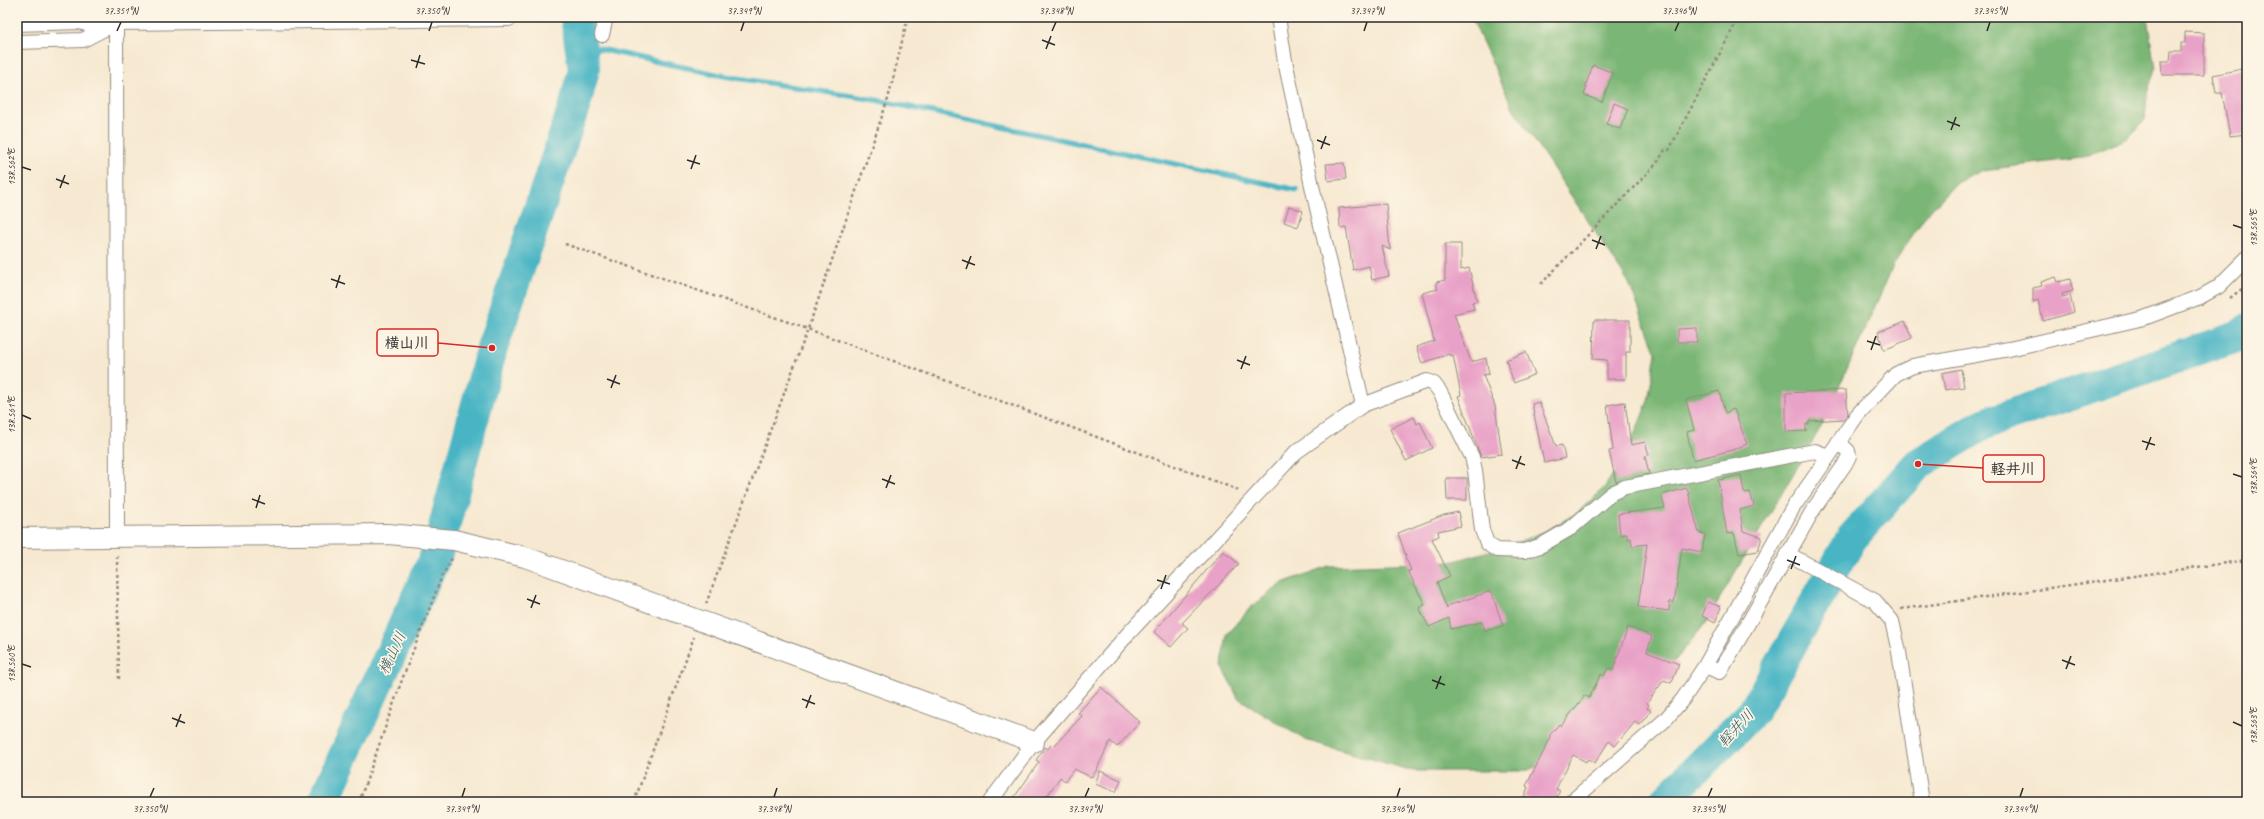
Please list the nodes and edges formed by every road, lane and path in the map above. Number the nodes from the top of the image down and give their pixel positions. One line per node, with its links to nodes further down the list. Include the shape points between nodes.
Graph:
1 (606, 17): 8 (street)
2 (908, 17): 13 (path, via 888,99)
3 (1278, 17): 14 (street, via 1314,195)
4 (1739, 17): 12 (path, via 1669,150 1665,150 1657,163)
5 (509, 19): 6 (street)
6 (112, 23): 7 (street); 9 (street, via 83,40); 18 (street)
7 (17, 24)
8 (602, 35)
9 (17, 42)
10 (565, 244): 13 (path)
11 (2247, 258): 15 (street, via 2218,287 2200,297 2144,318 2009,349 1912,366 1896,374 1883,386)
12 (1541, 284)
13 (808, 329): 17 (path); 24 (path)
14 (1363, 405): 16 (street, via 1427,381 1434,384 1472,457 1482,530 1487,543 1497,550 1524,551 1540,546 1571,528 1612,493 1625,487 1814,450); 17 (street, via 1296,452)
15 (1838, 442): 16 (street); 21 (street, via 1848,451 1849,456)
16 (1828, 456): 25 (street, via 1792,509)
17 (1255, 498): 27 (street, via 1127,635)
18 (117, 536): 19 (street); 20 (street, via 345,534 427,537); 26 (path)
19 (17, 538)
20 (457, 541): 24 (street, via 525,557); 28 (path, via 403,677)
21 (1788, 554): 23 (street, via 1875,601); 25 (street, via 1720,672)
22 (2247, 560): 23 (path)
23 (1886, 613): 32 (street, via 1896,631)
24 (700, 621): 27 (street); 29 (path)
25 (1705, 666): 31 (street, via 1684,699 1665,720)
26 (119, 681)
27 (1034, 742): 30 (street)
28 (359, 802)
29 (634, 802)
30 (990, 802)
31 (1571, 802)
32 (1922, 802)

